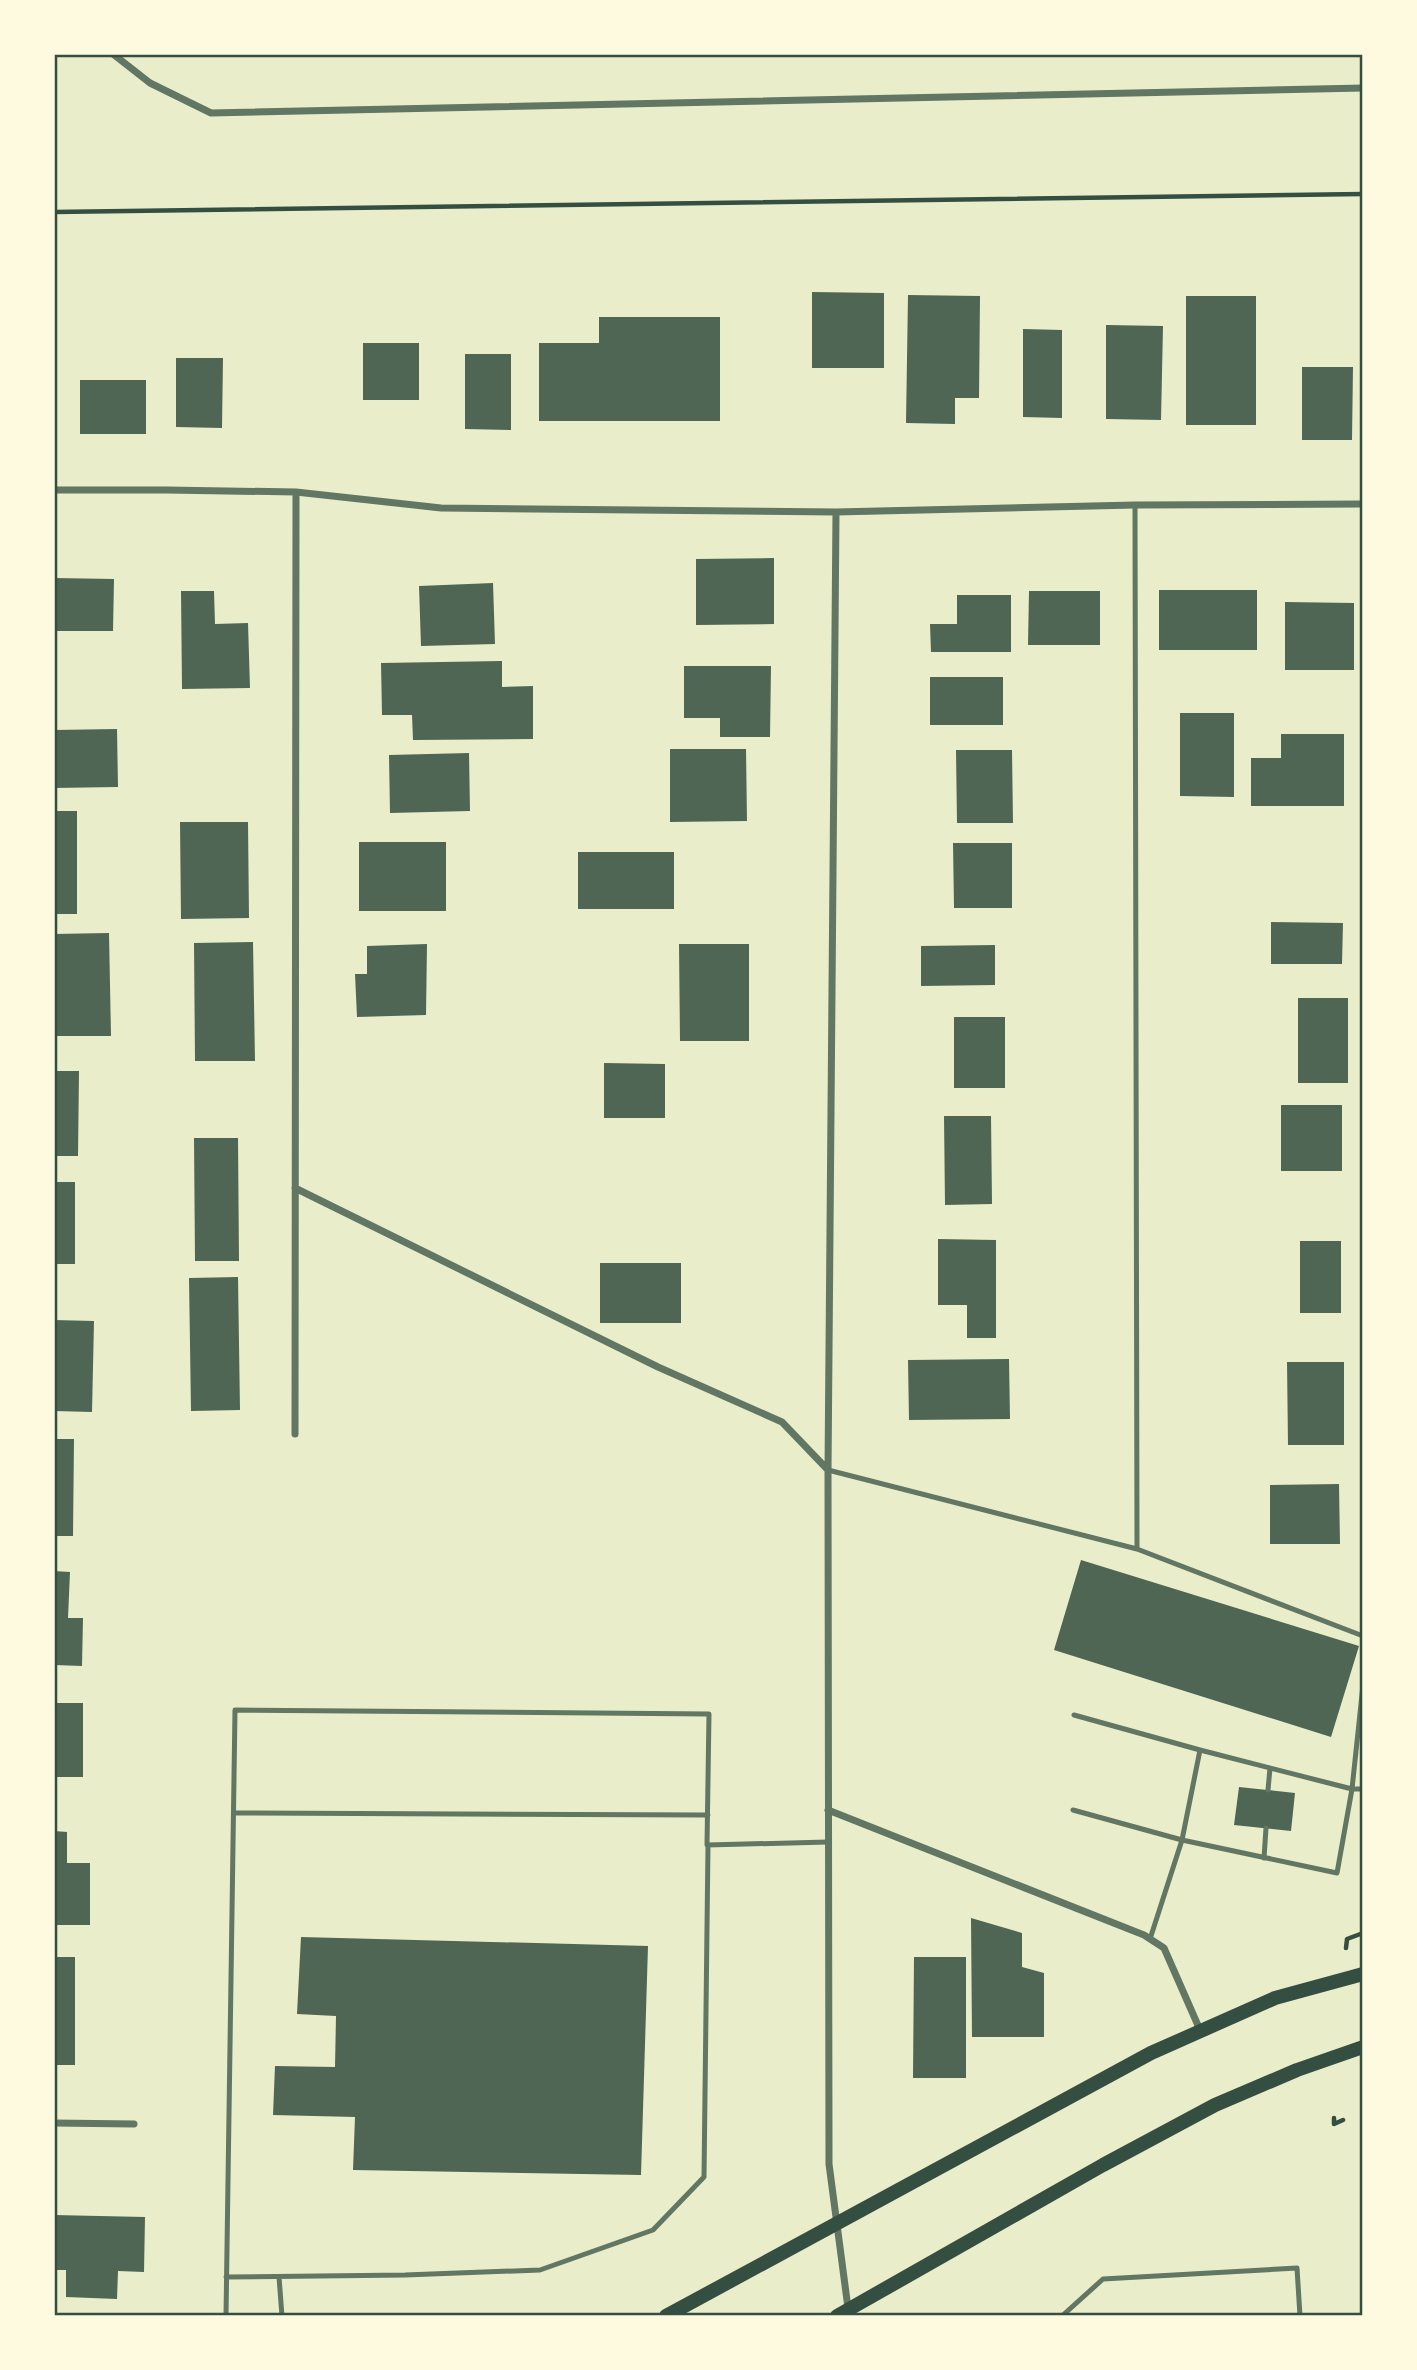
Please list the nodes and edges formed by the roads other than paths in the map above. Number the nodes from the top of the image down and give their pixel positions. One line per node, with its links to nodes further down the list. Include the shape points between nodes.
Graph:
1 (113, 54): 2 (street, via 150,83 211,113)
2 (1363, 88)
3 (54, 490): 4 (street)
4 (296, 492): 7 (street, via 442,508); 8 (street)
5 (1363, 504): 6 (street)
6 (1135, 505): 7 (street); 11 (lane)
7 (836, 512): 10 (street)
8 (295, 1188): 9 (street); 10 (street, via 658,1367 782,1422)
9 (295, 1434)
10 (828, 1470): 11 (lane); 20 (street)
11 (1137, 1549): 12 (lane)
12 (1363, 1636)
13 (1363, 1685): 17 (lane)
14 (1074, 1715): 15 (lane)
15 (1200, 1750): 16 (lane); 25 (lane)
16 (1269, 1768): 17 (lane); 19 (lane)
17 (1352, 1788): 18 (lane); 28 (lane, via 1338,1874)
18 (1363, 1789)
19 (1268, 1790)
20 (828, 1810): 26 (street); 29 (street)
21 (1073, 1810): 25 (lane)
22 (234, 1813): 23 (lane); 23 (lane, via 235,1710 709,1714); 36 (lane)
23 (708, 1815): 27 (lane)
24 (1266, 1828): 28 (lane)
25 (1182, 1840): 28 (lane); 29 (lane)
26 (828, 1842): 27 (lane); 35 (street, via 829,2164)
27 (708, 1845): 37 (lane, via 705,2177 653,2230 540,2270)
28 (1265, 1858)
29 (1150, 1939): 31 (street, via 1164,1948)
30 (1363, 1974): 31 (main road, via 1275,1998)
31 (1200, 2030): 35 (main road)
32 (1363, 2048): 38 (main road, via 1215,2105)
33 (54, 2123): 34 (street)
34 (134, 2124)
35 (837, 2223): 38 (street); 41 (main road)
36 (226, 2277): 37 (lane); 39 (lane)
37 (279, 2277): 40 (lane)
38 (844, 2314)
39 (226, 2316)
40 (282, 2316)
41 (666, 2316)
42 (1062, 2316): 43 (lane, via 1103,2279 1297,2268)
43 (1300, 2316)

